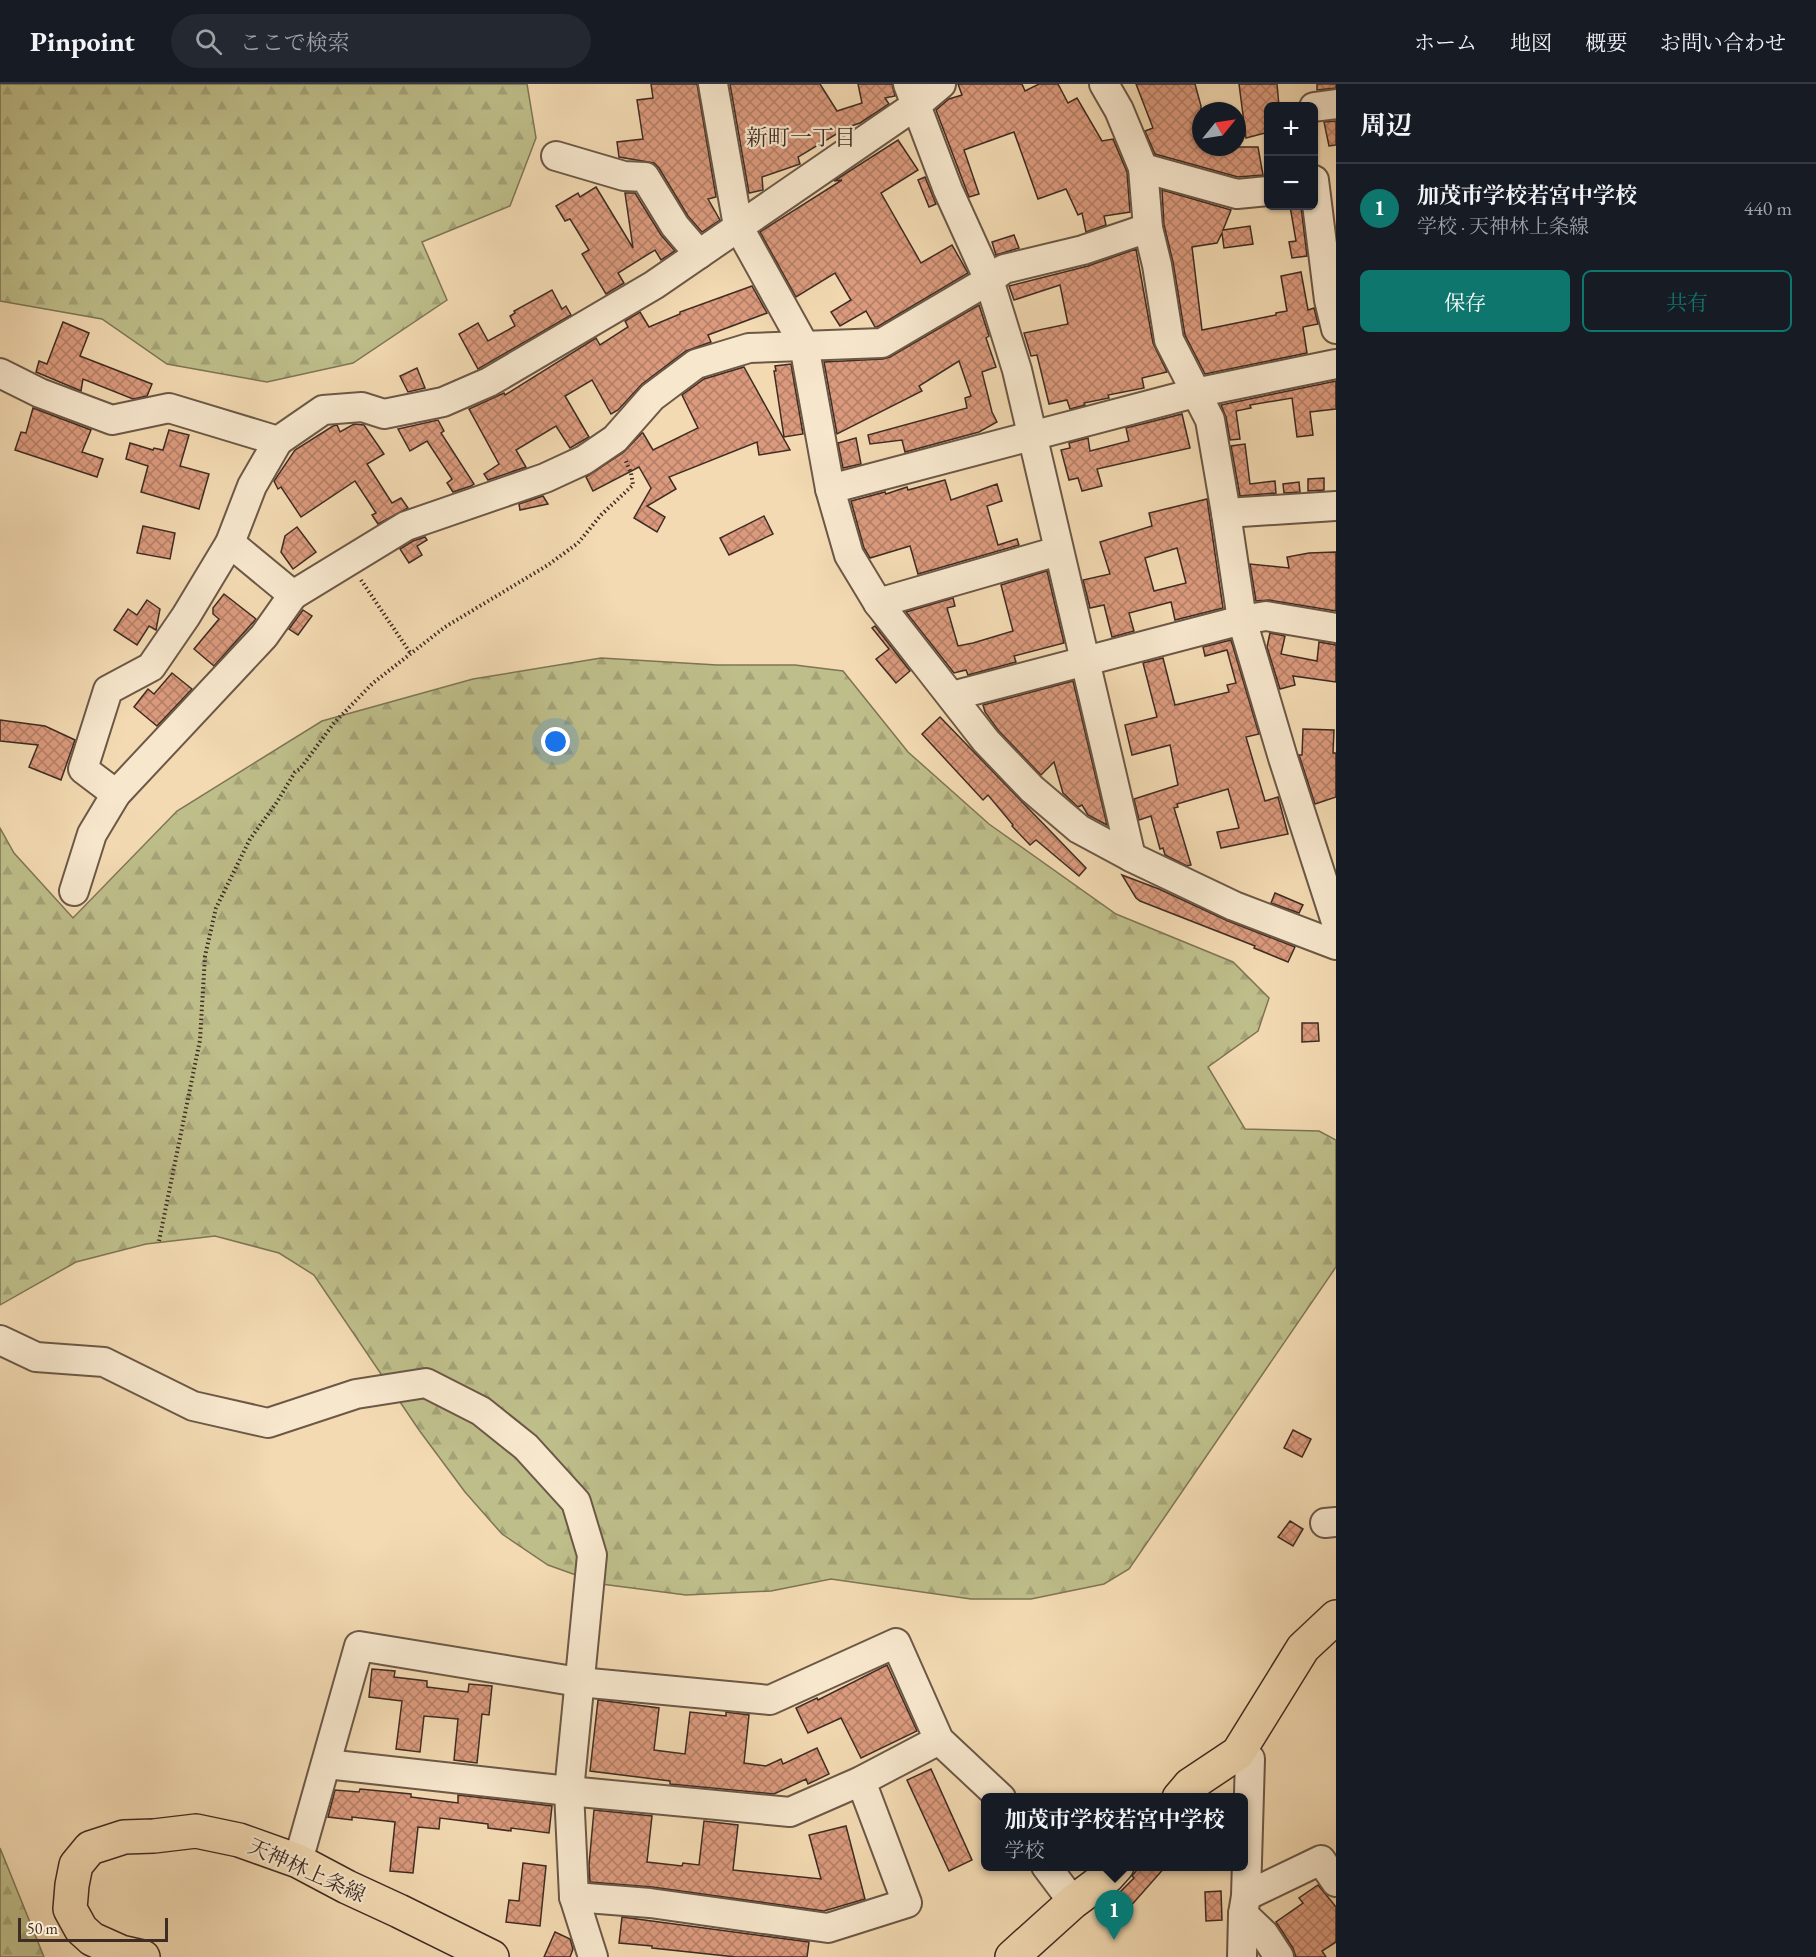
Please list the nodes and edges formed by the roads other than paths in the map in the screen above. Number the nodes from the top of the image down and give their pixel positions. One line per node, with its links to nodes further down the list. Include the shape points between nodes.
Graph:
1 (713, 84): 13 (street)
2 (941, 84): 5 (street)
3 (1104, 84): 10 (street)
4 (1305, 84): 6 (street)
5 (912, 94): 13 (street); 16 (street, via 948,190)
6 (1307, 102)
7 (1336, 104): 8 (street)
8 (1318, 106)
9 (556, 156): 15 (street, via 624,176 645,177 675,226)
10 (1143, 168): 11 (street, via 1237,195); 14 (street)
11 (1264, 192)
12 (1317, 210): 17 (street)
13 (738, 226): 15 (street); 18 (street)
14 (1148, 228): 16 (street, via 1004,270); 21 (street, via 1169,340)
15 (699, 254): 23 (street, via 654,285 489,382 443,402 384,414 362,407 323,410)
16 (989, 280): 18 (street, via 882,343); 22 (street, via 1017,370)
17 (1336, 329)
18 (804, 345): 24 (street); 29 (street, via 749,348 696,364 652,397 615,439 584,460 545,478 406,526)
19 (1336, 364): 21 (street)
20 (0, 373): 23 (street, via 112,420 169,408)
21 (1195, 393): 22 (street); 26 (street, via 1210,420)
22 (1032, 436): 24 (street); 28 (street)
23 (278, 441): 27 (street, via 252,486)
24 (830, 489): 30 (street, via 849,555)
25 (1336, 506): 26 (street)
26 (1226, 513): 31 (street)
27 (230, 543): 29 (street); 35 (street, via 151,667 108,690 83,769)
28 (1058, 551): 30 (street); 33 (street)
29 (293, 596): 35 (street, via 264,636)
30 (878, 603): 34 (street)
31 (1242, 620): 32 (street, via 1266,616); 33 (street); 37 (street)
32 (1336, 628)
33 (1086, 662): 34 (street); 36 (street)
34 (952, 696): 36 (street, via 986,741 1032,789 1079,829)
35 (116, 794): 38 (street, via 92,834)
36 (1131, 857): 40 (street, via 1234,906)
37 (1329, 881): 39 (street)
38 (74, 891)
39 (1336, 922)
40 (1336, 945)
41 (0, 1340): 43 (street, via 36,1357 104,1362 193,1406 268,1423 356,1394 426,1383 481,1411 526,1447 576,1502 592,1555)
42 (1336, 1617): 45 (main road, via 1303,1648)
43 (579, 1682): 44 (street, via 770,1700 896,1643); 46 (street, via 359,1646); 48 (street)
44 (939, 1740): 47 (street); 49 (street)
45 (1238, 1753): 50 (main road); 51 (street, via 1250,1759)
46 (326, 1764): 48 (street); 52 (street)
47 (861, 1781): 48 (street, via 790,1812); 57 (street, via 907,1903 828,1928)
48 (569, 1791): 57 (street)
49 (997, 1793)
50 (1183, 1793)
51 (1248, 1808)
52 (298, 1861): 60 (main road, 天神林上条線, via 239,1840 196,1831 124,1837 90,1848 76,1864 70,1909 92,1939); 61 (main road, 天神林上条線)
53 (1331, 1863): 59 (street)
54 (1050, 1871): 58 (street)
55 (1112, 1871): 58 (main road)
56 (1245, 1871): 59 (street)
57 (574, 1897): 62 (street)
58 (1073, 1902): 63 (main road)
59 (1244, 1905): 64 (street); 65 (street)
60 (143, 1957)
61 (492, 1957)
62 (593, 1957)
63 (1012, 1957)
64 (1242, 1957)
65 (1279, 1957)

